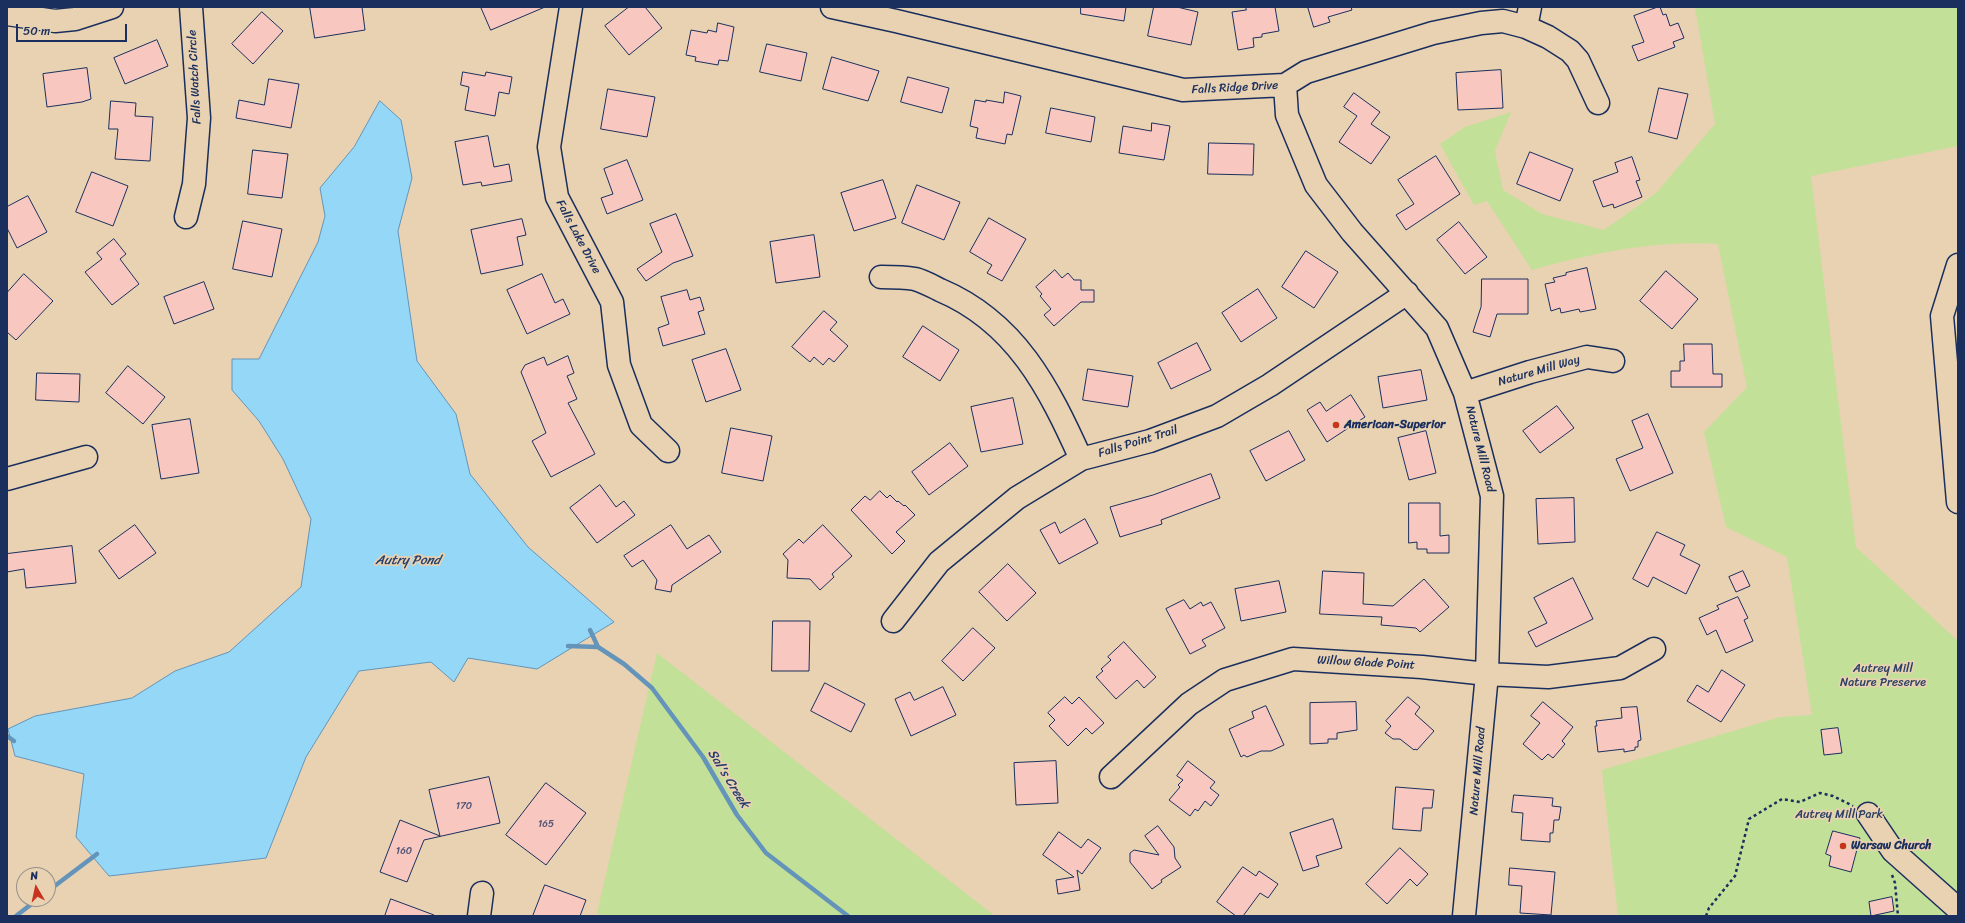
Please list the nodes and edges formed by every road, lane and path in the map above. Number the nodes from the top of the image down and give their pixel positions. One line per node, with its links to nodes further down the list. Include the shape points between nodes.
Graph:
1 (112, 7): 5 (street, via 76,20 55,21)
2 (191, 7): 10 (street, Falls Watch Circle, via 199,118 194,184)
3 (571, 7): 16 (street, Falls Lake Drive, via 549,147 557,197 612,302 619,365 641,425)
4 (832, 7): 6 (street, Falls Ridge Drive)
5 (7, 14)
6 (898, 14): 8 (street, Falls Ridge Drive, via 1183,90)
7 (1528, 17): 8 (street, Falls Ridge Drive, via 1433,33 1306,72); 9 (street, Falls Ridge Drive, via 1548,37 1570,51 1578,60)
8 (1285, 85): 13 (street, Nature Mill Road, via 1287,115 1316,184 1352,232)
9 (1598, 104)
10 (186, 217)
11 (1958, 265): 20 (street, via 1942,316)
12 (881, 277): 18 (street, via 916,279 956,297 996,324 1028,359 1057,405)
13 (1407, 293): 15 (street, Nature Mill Road, via 1437,328); 18 (street, Falls Point Trail, via 1270,385 1217,416 1150,441)
14 (1613, 361): 15 (street, Nature Mill Way, via 1587,357)
15 (1465, 393): 23 (street, Nature Mill Road, via 1492,496)
16 (668, 451)
17 (86, 457): 19 (street)
18 (1081, 459): 21 (street, Falls Point Trail, via 1016,498 940,562)
19 (7, 479)
20 (1958, 502)
21 (893, 621)
22 (1654, 649): 23 (street, Willow Glade Point, via 1620,668 1548,677)
23 (1487, 674): 24 (street, Willow Glade Point, via 1422,666 1293,659 1225,680 1189,704); 29 (street, Nature Mill Road)
24 (1111, 777)
25 (1868, 814): 27 (street, via 1893,851); 30 (path, via 1833,796 1820,793 1800,802 1782,799 1749,819 1735,876 1708,908)
26 (482, 893): 28 (street)
27 (1958, 909)
28 (479, 916)
29 (1464, 916)
30 (1706, 916)

